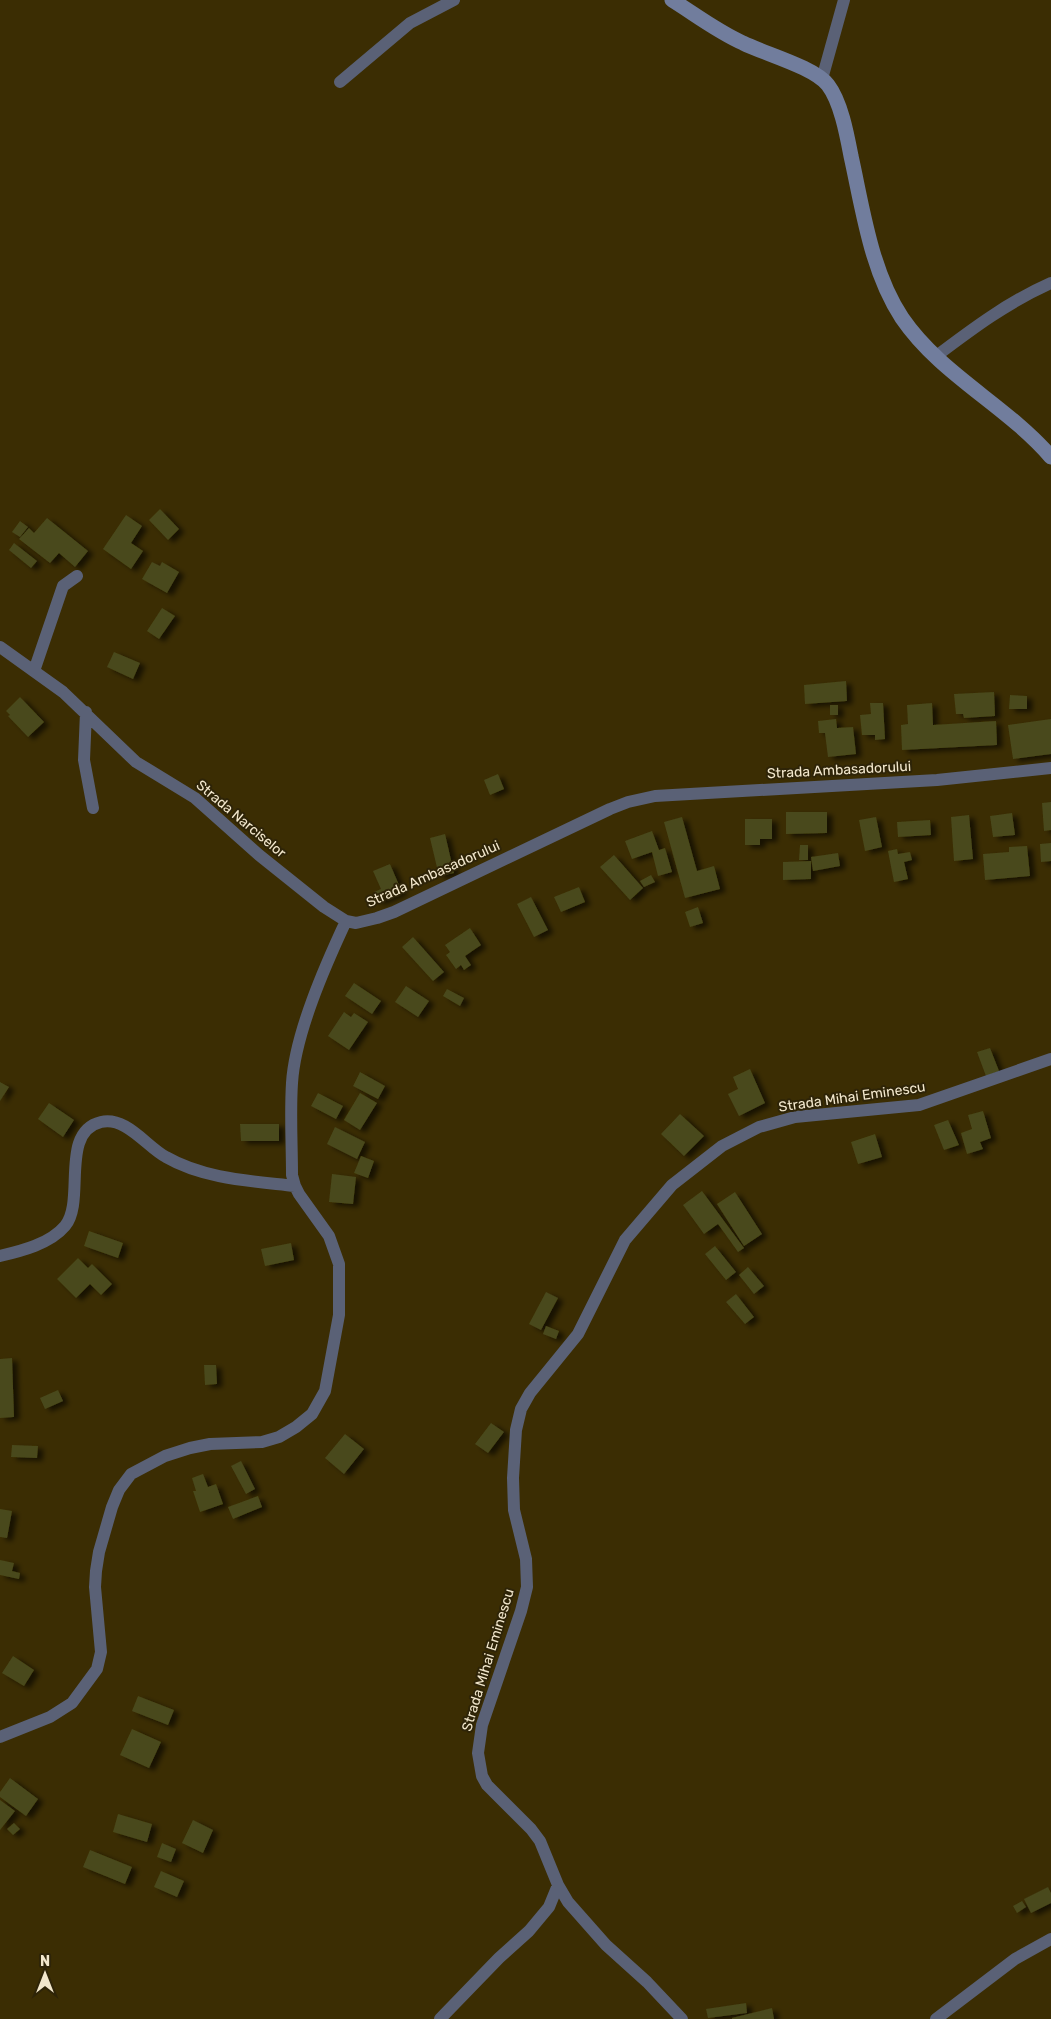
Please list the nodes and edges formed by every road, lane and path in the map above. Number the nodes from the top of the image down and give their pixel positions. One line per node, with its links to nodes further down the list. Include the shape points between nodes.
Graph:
1 (454, 0): 5 (street, via 410,23)
2 (672, 0): 4 (main road, via 742,43)
3 (844, 0): 4 (street)
4 (822, 79): 7 (main road, via 833,94 847,137 877,265 903,319)
5 (340, 82)
6 (1051, 283): 7 (street, via 987,318)
7 (935, 357): 8 (main road, via 1031,436)
8 (1051, 457)
9 (77, 576): 11 (street, via 64,586)
10 (0, 647): 11 (street, Strada Narciselor)
11 (34, 671): 12 (street, Strada Narciselor)
12 (86, 712): 14 (street, via 84,760); 15 (street, Strada Narciselor, via 136,762 195,798 259,855)
13 (1051, 768): 15 (street, Strada Ambasadorului, via 937,780 641,798 610,809 394,912 356,923)
14 (93, 808)
15 (346, 921): 17 (street, via 320,983 295,1060 291,1109)
16 (1051, 1059): 20 (street, Strada Mihai Eminescu, via 919,1105 795,1117 759,1127 722,1146 672,1185 626,1240 578,1334 530,1393 517,1424 512,1478 514,1510 526,1559 527,1588 487,1706 478,1754 487,1785 540,1841)
17 (294, 1186): 18 (street, via 223,1177 188,1168 156,1152 124,1126 102,1122 90,1127 77,1150 72,1212 66,1225 46,1241); 19 (street, via 329,1236 339,1264 339,1315 325,1391 312,1414 279,1438 190,1448 165,1456 131,1474 112,1507 99,1552 94,1587 101,1652 97,1668 72,1703 50,1717)
18 (0, 1256)
19 (0, 1737)
20 (558, 1885): 22 (street, via 549,1907 529,1931); 23 (street, Strada Mihai Eminescu, via 568,1902 606,1944)
21 (1051, 1939): 24 (street, via 1014,1959)
22 (440, 2019)
23 (682, 2019)
24 (936, 2019)

